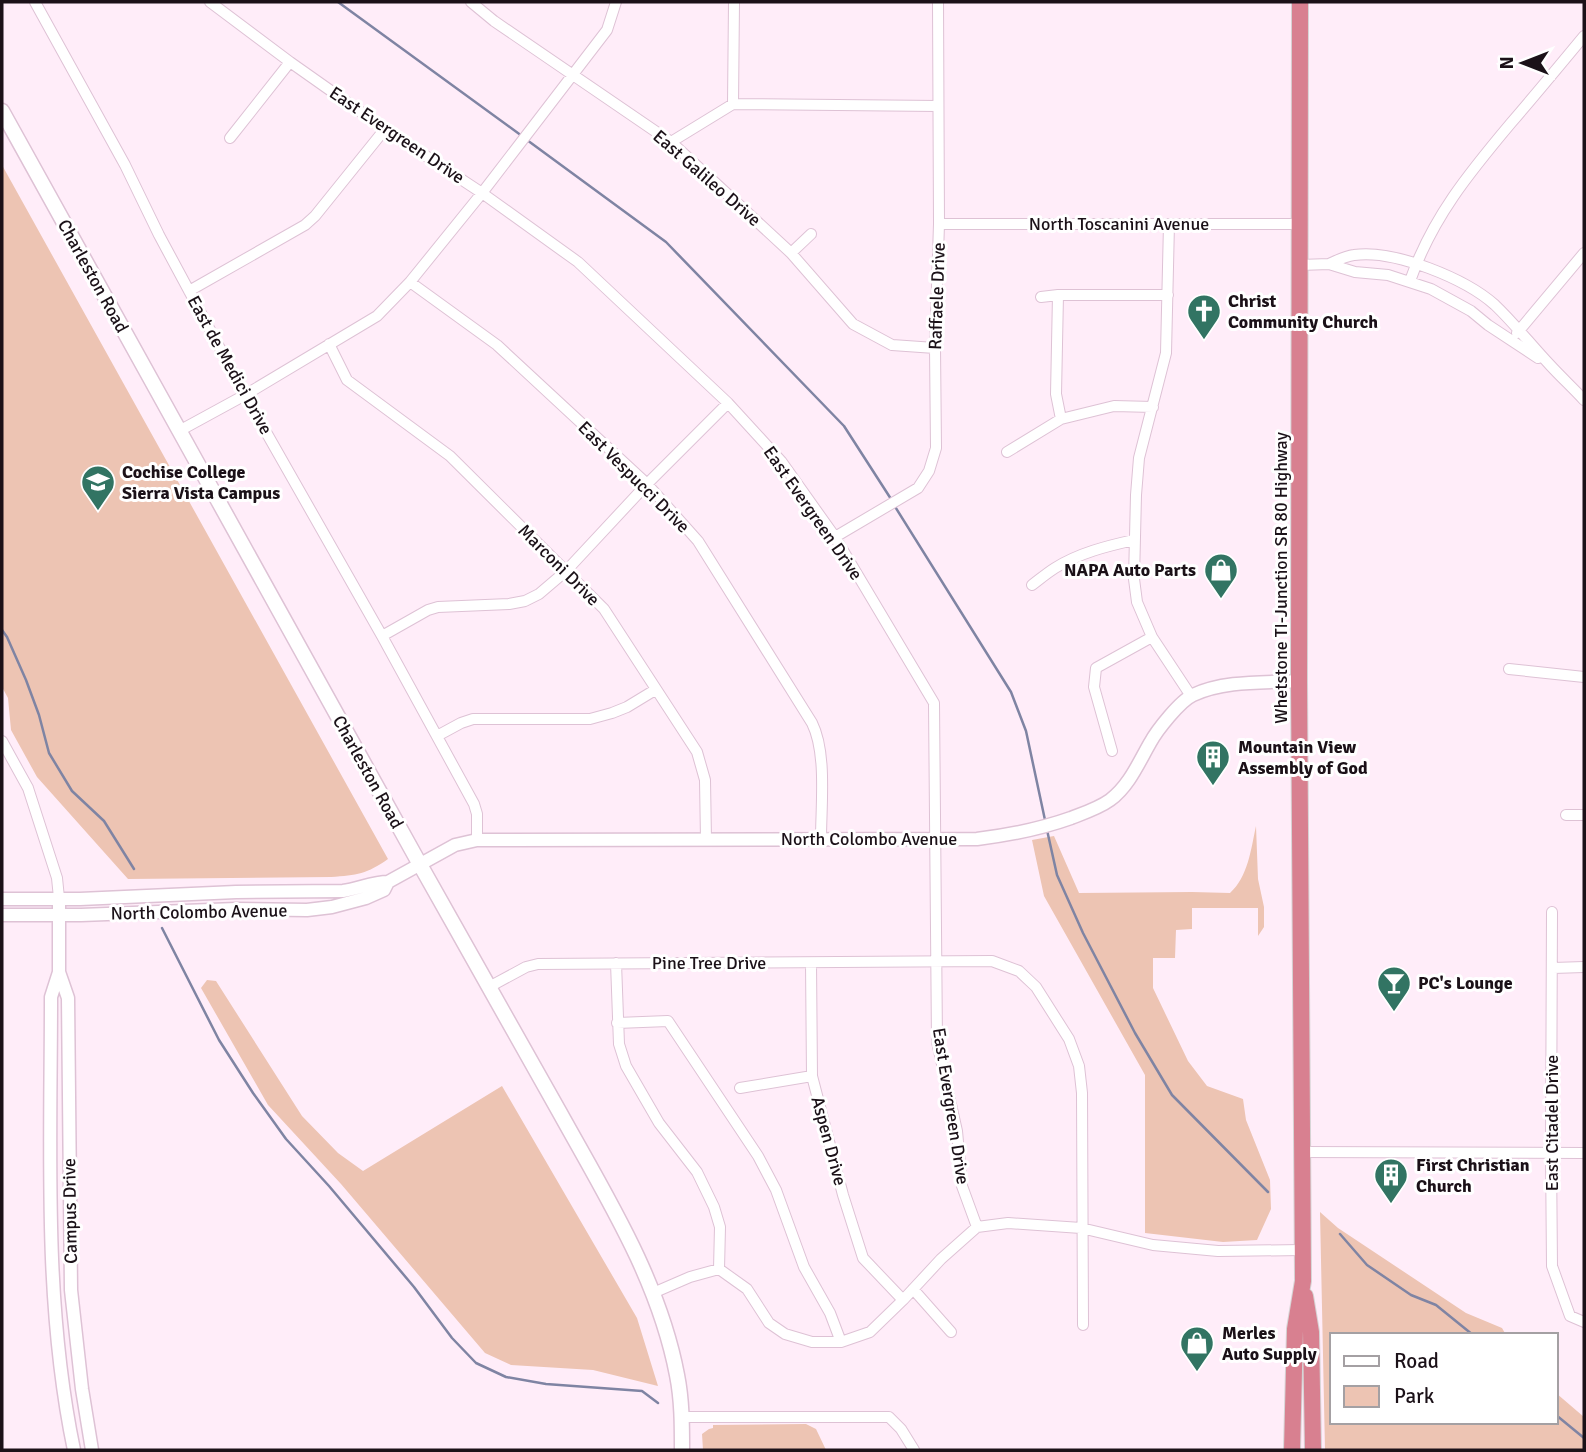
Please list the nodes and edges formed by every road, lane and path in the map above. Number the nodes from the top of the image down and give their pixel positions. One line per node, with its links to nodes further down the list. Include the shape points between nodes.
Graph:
1 (35, 2): 29 (street, East de Medici Drive)
2 (211, 2): 9 (street, East Evergreen Drive)
3 (471, 2): 10 (street, East Galileo Drive)
4 (616, 2): 10 (street, via 607,30)
5 (734, 2): 11 (street)
6 (938, 2): 12 (street, Raffaele Drive)
7 (1300, 2): 20 (highway, Whetstone TI-Junction SR 80 Highway)
8 (1584, 36): 25 (street, via 1476,164 1440,215)
9 (290, 62): 14 (street, East Evergreen Drive); 15 (street)
10 (572, 74): 16 (street, East Galileo Drive); 17 (street)
11 (733, 104): 12 (street); 16 (street)
12 (938, 106): 18 (street, Raffaele Drive)
13 (2, 111): 43 (main road, Charleston Road)
14 (385, 129): 17 (street, East Evergreen Drive); 29 (street, via 305,225)
15 (230, 138)
16 (671, 142): 22 (street, East Galileo Drive)
17 (482, 192): 28 (street); 40 (street, East Evergreen Drive, via 578,262)
18 (939, 224): 19 (street, North Toscanini Avenue); 36 (street, Raffaele Drive)
19 (1169, 224): 20 (street, North Toscanini Avenue); 31 (street)
20 (1300, 224): 26 (highway, Whetstone TI-Junction SR 80 Highway)
21 (811, 234): 22 (street)
22 (791, 253): 36 (street, East Galileo Drive, via 853,324 892,345)
23 (1584, 253): 33 (street)
24 (1329, 264): 25 (street, via 1357,254); 26 (street); 27 (street)
25 (1415, 264): 27 (street); 33 (street, via 1471,288)
26 (1300, 265): 54 (highway, Whetstone TI-Junction SR 80 Highway)
27 (1410, 281): 34 (street, via 1471,310)
28 (410, 282): 35 (street, via 377,316); 45 (street, East Vespucci Drive, via 497,345)
29 (189, 291): 38 (street, East de Medici Drive)
30 (1058, 295): 31 (street); 32 (street); 42 (street, via 1056,394)
31 (1168, 295): 41 (street, via 1166,353)
32 (1041, 297)
33 (1519, 330): 34 (street); 37 (street)
34 (1510, 340): 37 (street)
35 (329, 344): 38 (street); 48 (street, Marconi Drive, via 346,380 450,456)
36 (935, 348): 46 (street, Raffaele Drive, via 936,448 929,471 918,488)
37 (1550, 366): 39 (street)
38 (245, 395): 43 (street); 50 (street, East de Medici Drive)
39 (1584, 400)
40 (728, 403): 45 (street); 46 (street, East Evergreen Drive, via 781,461)
41 (1153, 407): 42 (street, via 1114,406); 47 (street, via 1139,458)
42 (1061, 419): 44 (street)
43 (179, 431): 66 (main road, Charleston Road)
44 (1007, 452)
45 (646, 484): 48 (street); 62 (street, East Vespucci Drive, via 698,541 813,723 821,753)
46 (835, 537): 63 (street, East Evergreen Drive, via 933,703)
47 (1135, 540): 49 (street, via 1076,557); 51 (street, via 1138,602)
48 (566, 570): 50 (street, via 525,601 438,607); 55 (street, Marconi Drive, via 604,609)
49 (1032, 585)
50 (382, 636): 57 (street, East de Medici Drive)
51 (1152, 637): 56 (street); 59 (street, via 1096,668 1094,687)
52 (1509, 669): 53 (street)
53 (1584, 677)
54 (1299, 681): 56 (street, North Colombo Avenue, via 1239,684); 83 (highway, Whetstone TI-Junction SR 80 Highway)
55 (655, 690): 57 (street, via 619,710 590,719 473,719); 65 (street, Marconi Drive, via 703,768)
56 (1191, 696): 63 (street, North Colombo Avenue, via 1157,729 1129,780 1111,799 1089,811 1019,833)
57 (437, 736): 64 (street, East de Medici Drive, via 474,804)
58 (2, 741): 69 (street, Campus Drive, via 28,788 57,878)
59 (1112, 751)
60 (1566, 815): 61 (street)
61 (1584, 815)
62 (821, 839): 63 (street, North Colombo Avenue); 65 (street, North Colombo Avenue)
63 (935, 839): 73 (street, East Evergreen Drive)
64 (477, 840): 65 (street, North Colombo Avenue); 66 (street, North Colombo Avenue, via 455,845)
65 (706, 840)
66 (420, 865): 67 (street, North Colombo Avenue); 79 (main road, Charleston Road)
67 (388, 882): 69 (street, North Colombo Avenue, via 334,892); 72 (street, North Colombo Avenue, via 384,890 332,907)
68 (2, 898): 69 (street, North Colombo Avenue)
69 (59, 898): 72 (street, Campus Drive)
70 (1552, 912): 77 (street, East Citadel Drive)
71 (2, 915): 72 (street, North Colombo Avenue)
72 (59, 915): 78 (street, Campus Drive)
73 (935, 961): 75 (street, Pine Tree Drive); 86 (street, East Evergreen Drive, via 937,1042 957,1131 962,1186); 87 (street, Pine Tree Drive, via 992,961 1019,971 1037,987 1069,1039 1082,1093)
74 (616, 962): 75 (street, Pine Tree Drive); 79 (street, Pine Tree Drive, via 538,964); 80 (street)
75 (811, 963): 81 (street, Aspen Drive)
76 (1584, 967): 77 (street)
77 (1553, 968): 84 (street, East Citadel Drive)
78 (59, 972): 99 (street, Campus Drive, via 51,997 53,1273 55,1325); 100 (street, Campus Drive, via 68,998 71,1290)
79 (489, 987): 92 (main road, Charleston Road, via 635,1251)
80 (617, 1023): 89 (street, via 626,1066 659,1123 697,1172 714,1207 720,1227); 97 (street, via 668,1021 758,1156)
81 (812, 1076): 82 (street); 93 (street, Aspen Drive, via 863,1258)
82 (740, 1088)
83 (1302, 1152): 84 (street); 88 (highway, Whetstone TI-Junction SR 80 Highway)
84 (1551, 1153): 85 (street); 94 (street, East Citadel Drive, via 1552,1266 1570,1316)
85 (1584, 1153)
86 (977, 1227): 87 (street, via 1008,1223); 91 (street)
87 (1081, 1228): 88 (street, via 1153,1245 1218,1251); 95 (street)
88 (1303, 1250): 90 (highway, Whetstone TI-Junction SR 80 Highway)
89 (719, 1269): 92 (street); 97 (street, via 747,1289 769,1323 785,1334 812,1342)
90 (1303, 1281): 103 (highway, Whetstone TI-Junction SR 80 Highway, via 1295,1329); 104 (highway, Whetstone TI-Junction SR 80 Highway, via 1311,1332)
91 (913, 1289): 93 (street); 96 (street)
92 (653, 1293): 98 (main road, Charleston Road, via 667,1332)
93 (903, 1300): 97 (street, via 870,1332)
94 (1584, 1322)
95 (1083, 1325)
96 (951, 1332)
97 (841, 1342)
98 (682, 1417): 101 (main road, Charleston Road); 102 (street, via 889,1417)
99 (74, 1450)
100 (92, 1450)
101 (682, 1450)
102 (914, 1450)
103 (1292, 1450)
104 (1313, 1450)

